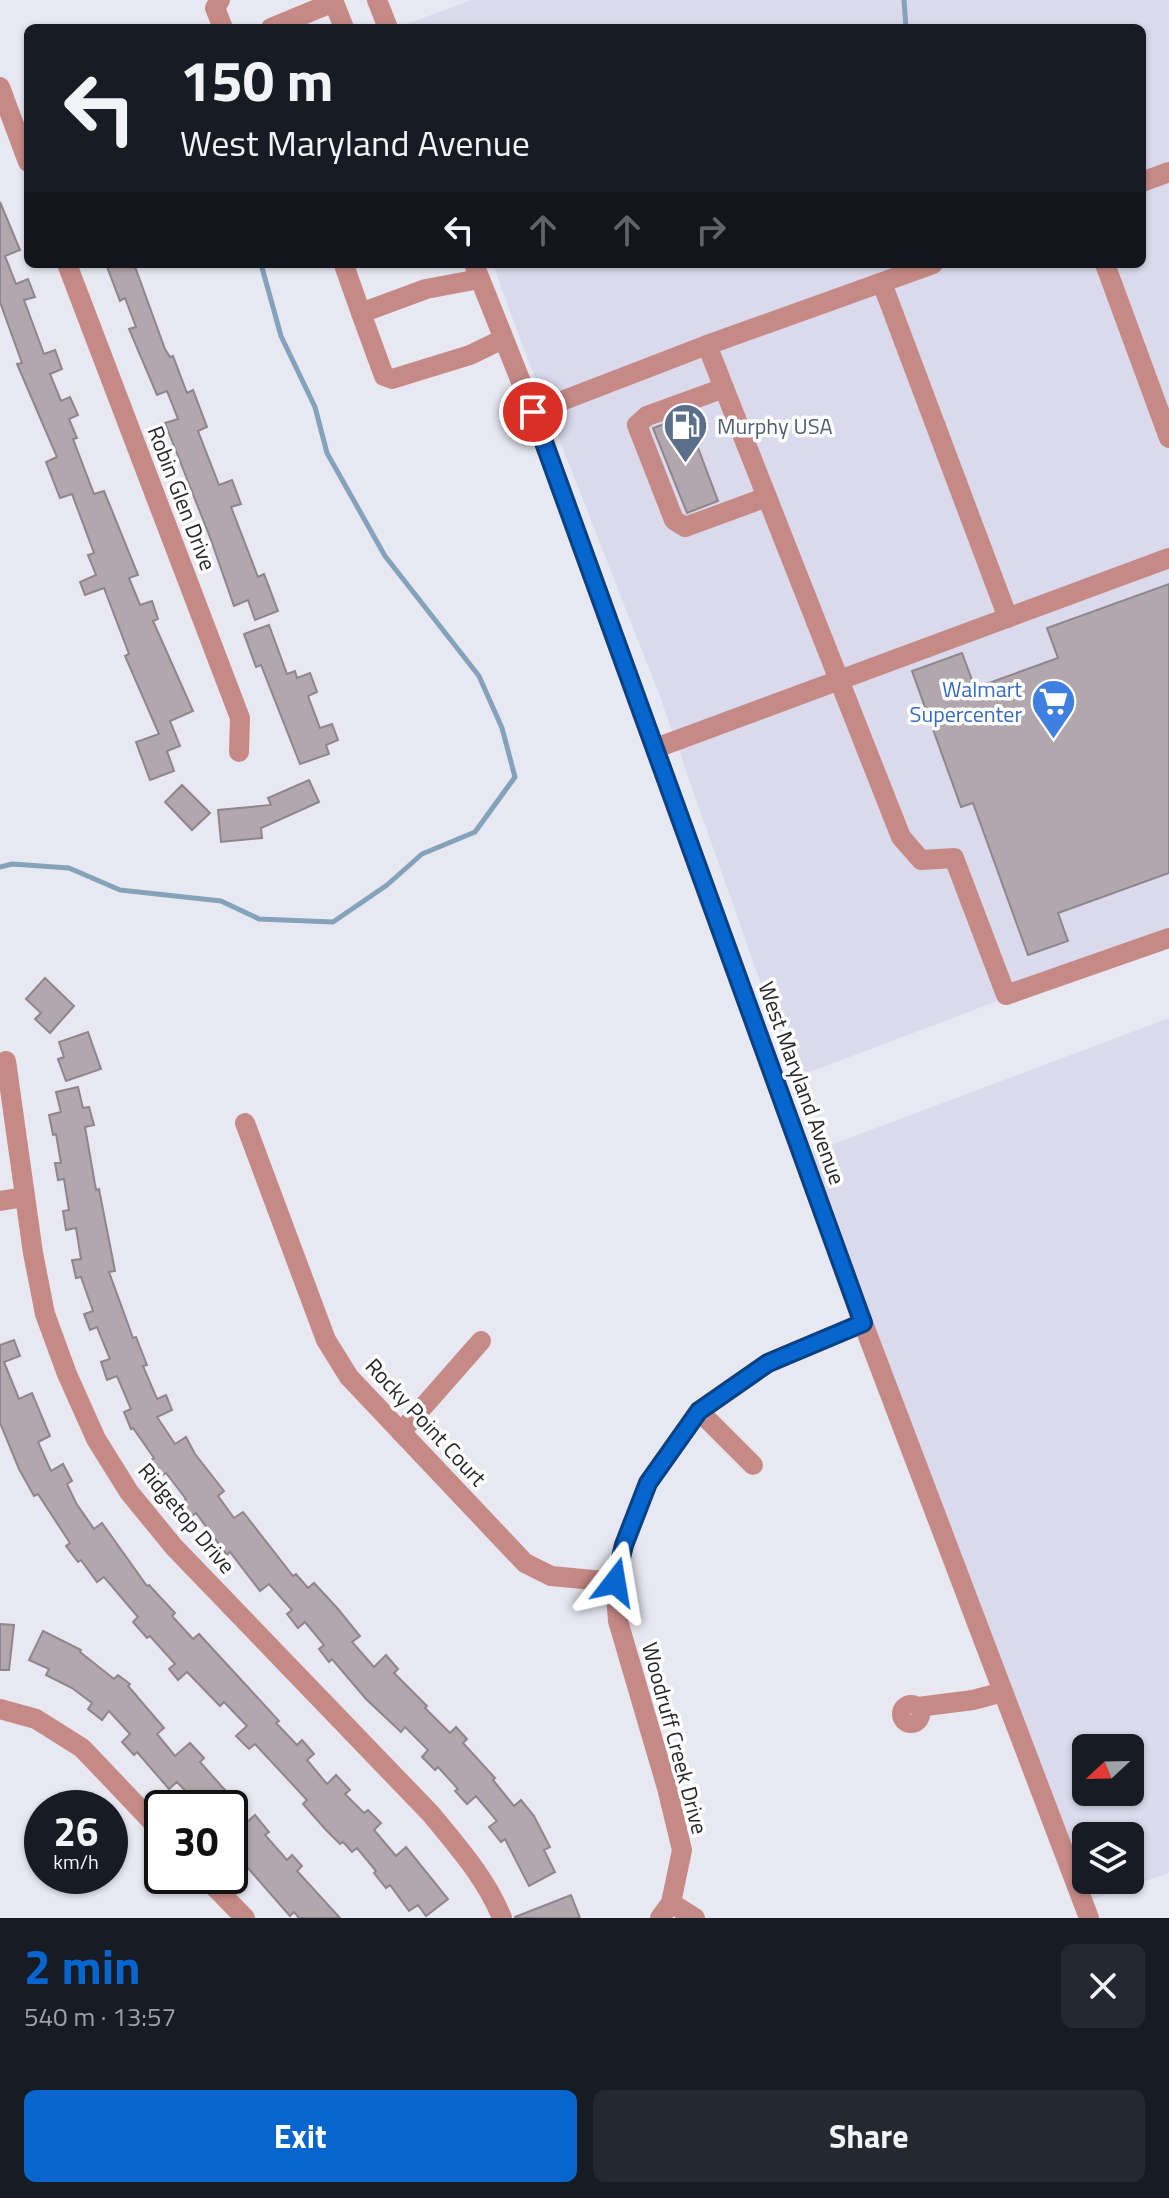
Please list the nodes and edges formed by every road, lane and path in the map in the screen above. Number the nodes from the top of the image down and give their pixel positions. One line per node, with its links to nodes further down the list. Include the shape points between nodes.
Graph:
1 (220, 0): 4 (street, via 215,8)
2 (377, 0): 7 (street)
3 (333, 1): 5 (street); 6 (street)
4 (221, 24)
5 (280, 24)
6 (342, 24)
7 (386, 24)
8 (0, 87): 9 (street)
9 (22, 126)
10 (1169, 172): 11 (street)
11 (1146, 181)
12 (69, 268): 29 (street, Robin Glen Drive, via 240,718)
13 (345, 268): 18 (street)
14 (922, 268): 17 (street)
15 (1106, 268): 23 (street)
16 (476, 271): 18 (street); 19 (street, West Maryland Avenue)
17 (882, 283): 20 (street); 26 (street)
18 (361, 313): 19 (street, via 384,376 392,379)
19 (503, 339): 22 (street, West Maryland Avenue)
20 (707, 345): 21 (street); 22 (street)
21 (724, 388): 24 (street); 24 (street, via 647,416 637,425 674,520 685,527)
22 (533, 412): 28 (street, West Maryland Avenue)
23 (1169, 438)
24 (767, 497): 27 (street)
25 (1169, 558): 26 (street)
26 (1008, 618): 27 (street)
27 (839, 680): 28 (street); 30 (street, via 901,837 921,860 954,858 1006,995)
28 (656, 748): 35 (street, West Maryland Avenue)
29 (239, 752)
30 (1169, 938)
31 (6, 1061): 33 (street, Ridgetop Drive)
32 (245, 1123): 38 (street, Rocky Point Court, via 326,1340 349,1377)
33 (25, 1197): 34 (street); 48 (street, Ridgetop Drive, via 45,1314 96,1439 129,1492 174,1547 431,1814 470,1862)
34 (0, 1201)
35 (863, 1323): 37 (street, Woodruff Creek Drive, via 768,1363); 41 (street, West Maryland Avenue)
36 (481, 1341): 38 (street)
37 (699, 1411): 39 (street); 40 (street, Woodruff Creek Drive, via 648,1483)
38 (401, 1432): 40 (street, Rocky Point Court, via 525,1563 551,1576)
39 (753, 1465)
40 (615, 1582): 46 (street, Woodruff Creek Drive, via 618,1621 682,1850)
41 (1003, 1692): 42 (street); 50 (street, West Maryland Avenue)
42 (918, 1707)
43 (0, 1709): 44 (street, via 36,1719 82,1748)
44 (144, 1813)
45 (222, 1894): 47 (street)
46 (666, 1910): 49 (street, Woodruff Creek Drive)
47 (245, 1918)
48 (502, 1918)
49 (695, 1918)
50 (1089, 1918)

